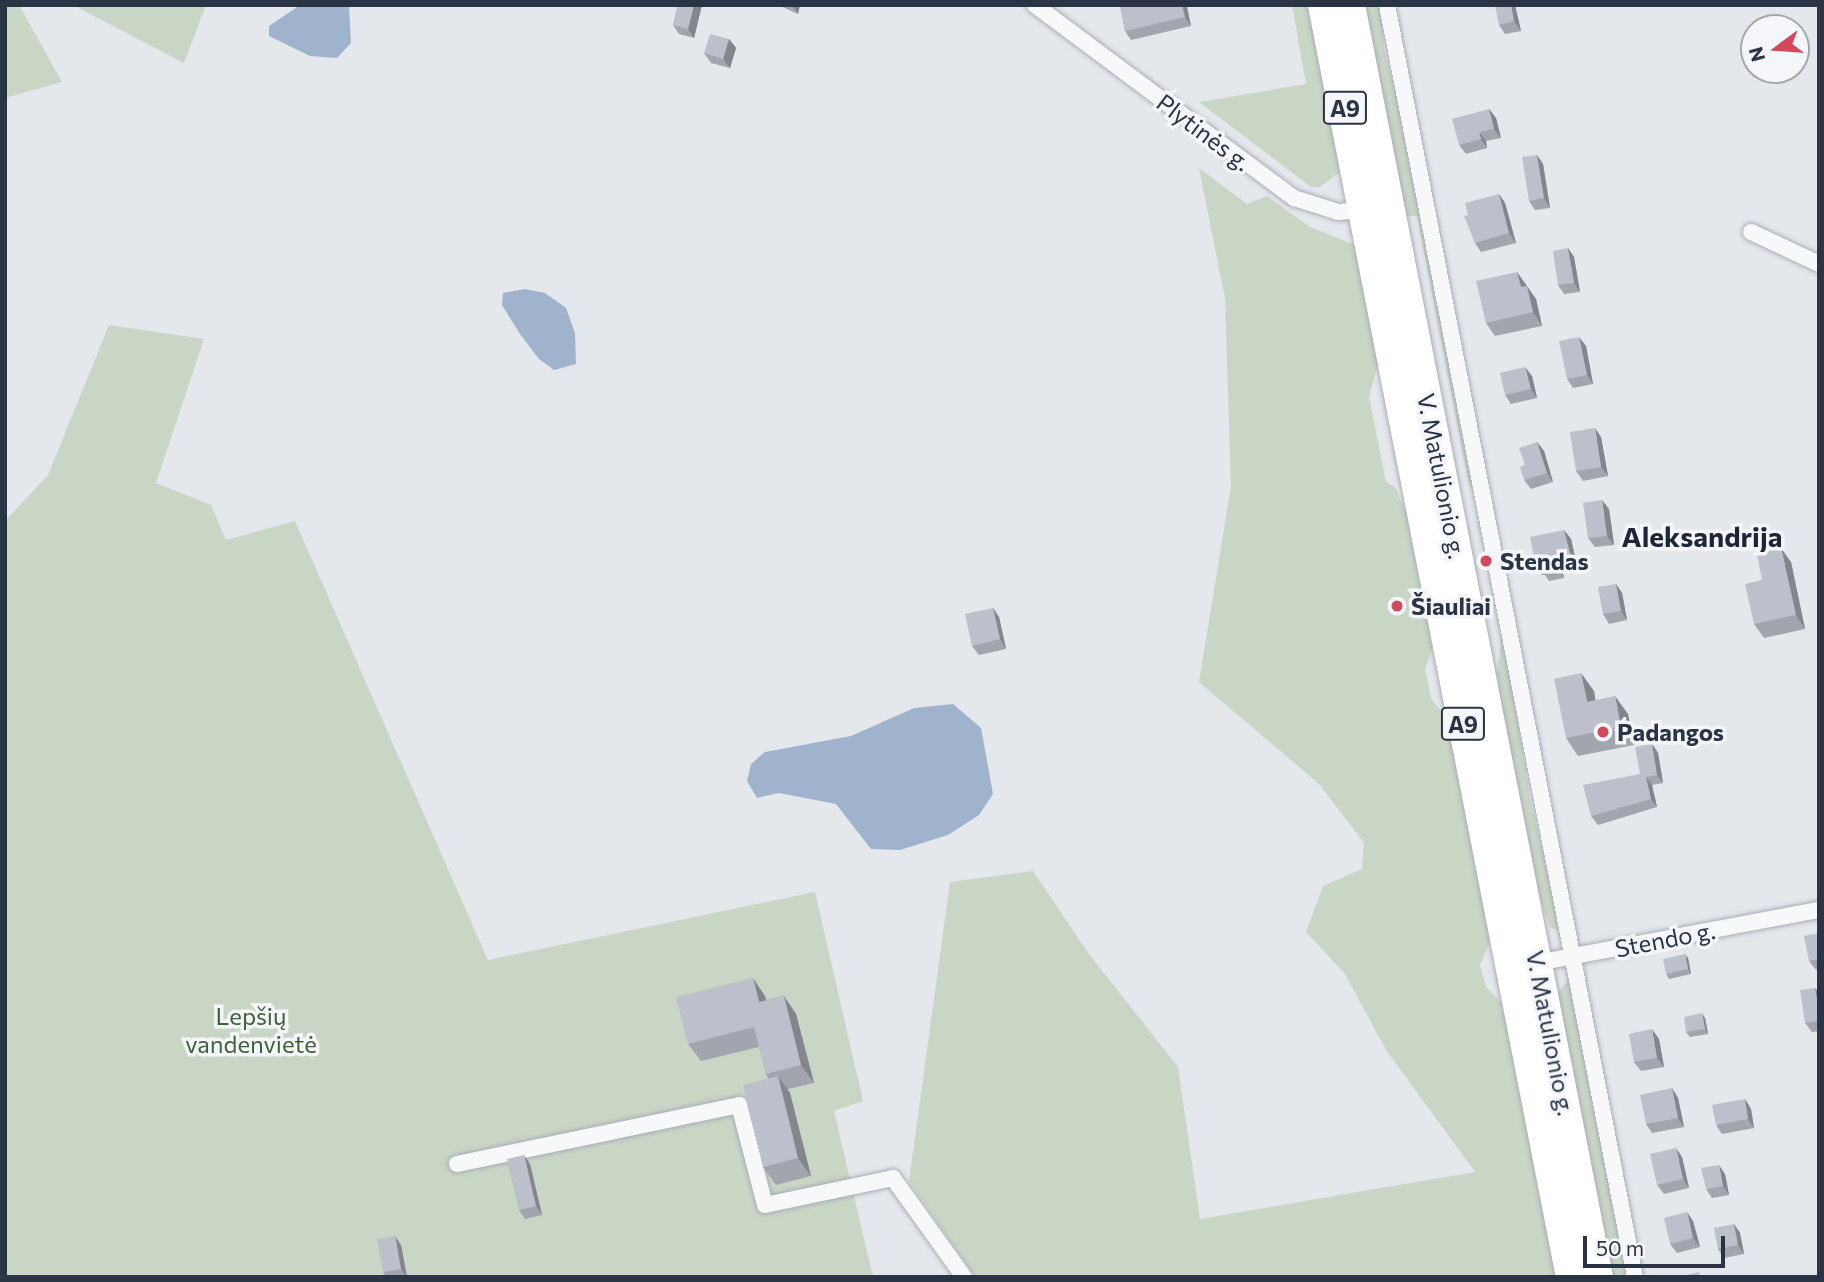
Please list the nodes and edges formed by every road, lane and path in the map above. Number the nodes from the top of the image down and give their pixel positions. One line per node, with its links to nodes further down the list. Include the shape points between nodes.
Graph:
1 (1035, 5): 5 (street, Plytinės g., via 1294,198 1338,212)
2 (1323, 5): 5 (highway, V. Matulionio g. / A9)
3 (1350, 5): 5 (highway, V. Matulionio g. / A9)
4 (1387, 5): 9 (street)
5 (1378, 208): 10 (highway, V. Matulionio g. / A9)
6 (1751, 232): 7 (street)
7 (1819, 264)
8 (1819, 910): 9 (street, Stendo g.)
9 (1573, 956): 10 (street, Stendo g.); 15 (street)
10 (1524, 966): 13 (highway, V. Matulionio g. / A9); 14 (highway, V. Matulionio g. / A9)
11 (457, 1164): 12 (street, via 739,1105 765,1205 893,1178)
12 (964, 1277)
13 (1571, 1277)
14 (1598, 1277)
15 (1635, 1277)

